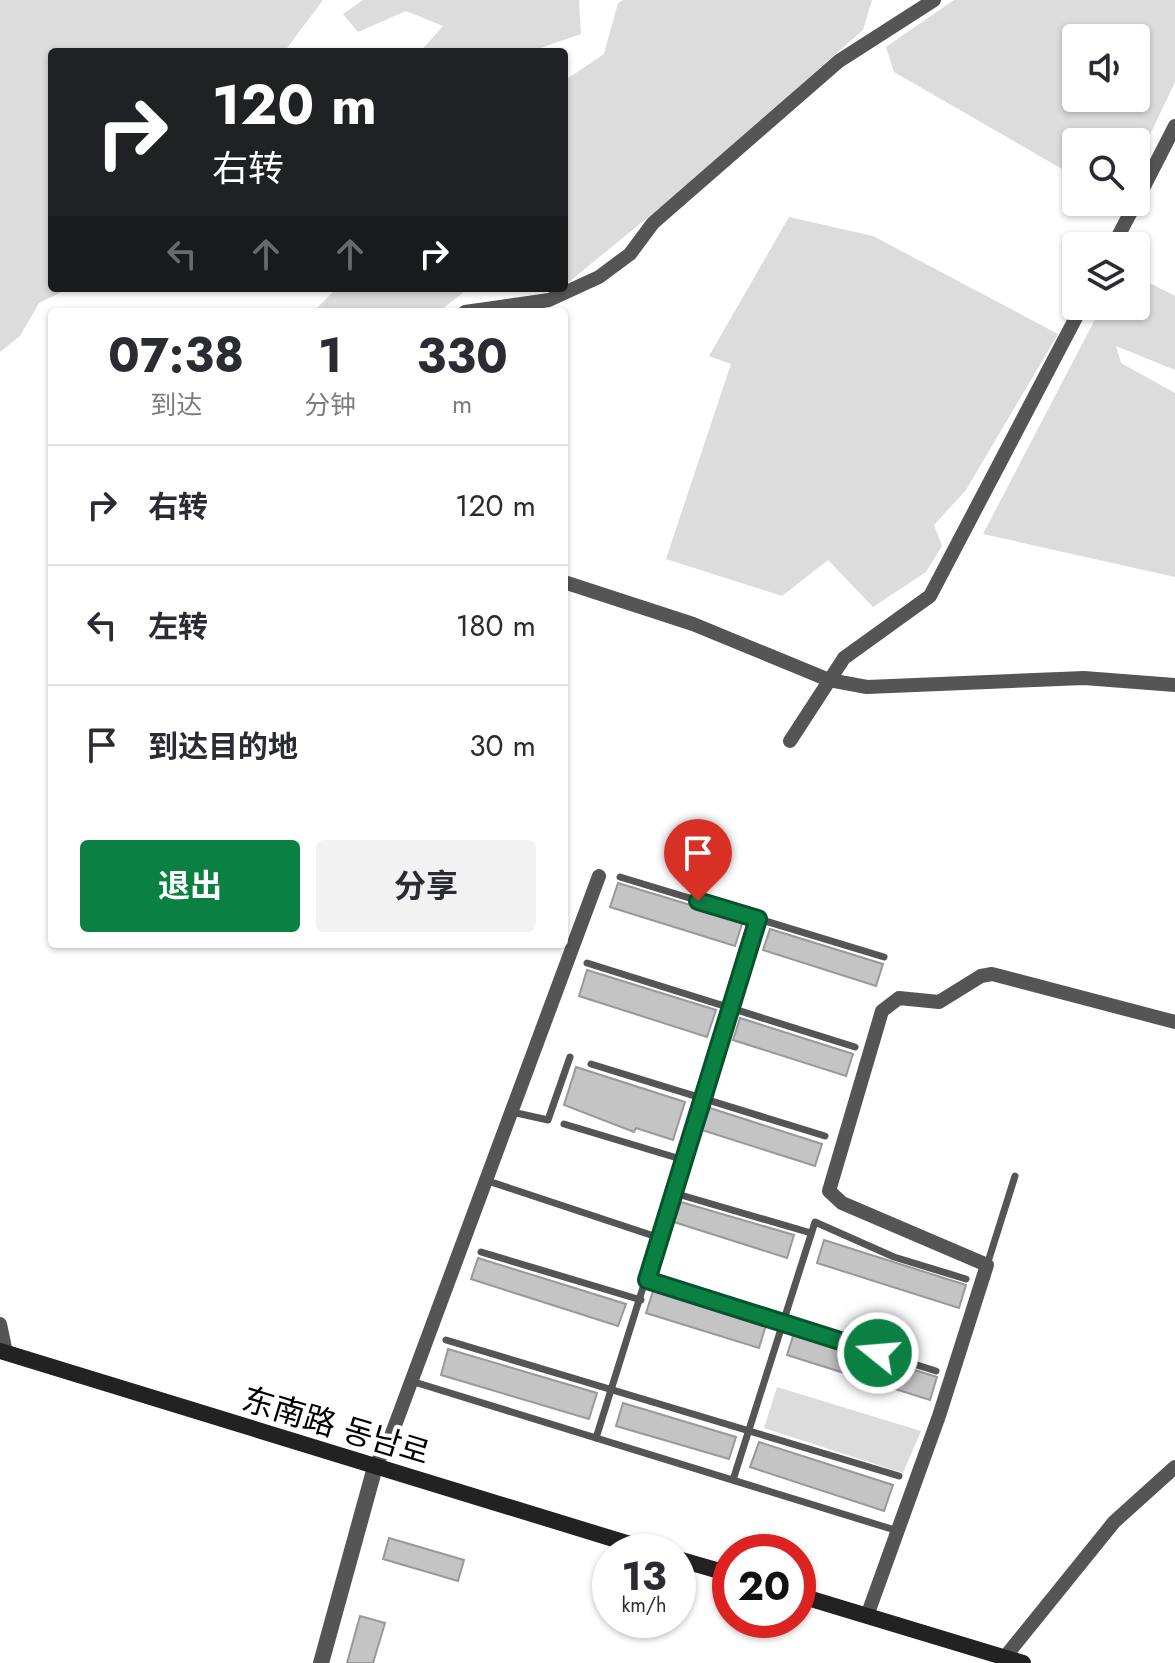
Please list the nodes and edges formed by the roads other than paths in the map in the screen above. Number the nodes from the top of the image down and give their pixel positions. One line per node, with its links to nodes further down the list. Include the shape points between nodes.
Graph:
1 (934, 0): 4 (street, via 839,61 653,223 630,254)
2 (1175, 126): 3 (street)
3 (1150, 175)
4 (568, 291)
5 (566, 292): 6 (street, via 549,300)
6 (493, 308)
7 (1075, 320): 9 (street, via 930,596 844,658)
8 (568, 583): 9 (street, via 693,624)
9 (829, 680): 10 (street, via 867,687 1084,678); 11 (street)
10 (1175, 685)
11 (790, 741)
12 (599, 876): 23 (street)
13 (620, 877): 14 (lane)
14 (758, 919): 15 (lane); 17 (lane)
15 (884, 957)
16 (587, 963): 17 (lane)
17 (731, 1008): 19 (lane); 22 (lane)
18 (1175, 1022): 33 (street, via 992,974 939,1002 899,998 882,1011 829,1191 842,1203)
19 (855, 1047)
20 (570, 1057): 23 (lane, via 548,1120)
21 (591, 1064): 22 (lane)
22 (703, 1098): 25 (lane); 26 (lane)
23 (510, 1111): 28 (street)
24 (564, 1124): 26 (lane)
25 (825, 1136)
26 (684, 1160): 29 (lane)
27 (1015, 1176): 33 (lane)
28 (485, 1180): 31 (lane); 42 (street)
29 (674, 1193): 30 (lane); 31 (lane)
30 (811, 1233): 34 (lane, via 815,1222 902,1260); 37 (lane)
31 (660, 1238): 35 (lane)
32 (481, 1252): 36 (lane)
33 (987, 1265): 50 (street)
34 (966, 1279)
35 (647, 1280): 36 (lane); 37 (lane)
36 (641, 1300): 43 (lane)
37 (783, 1323): 41 (lane); 44 (lane)
38 (0, 1324): 40 (street)
39 (446, 1340): 43 (lane)
40 (3, 1352): 46 (main road, 东南路 동남로)
41 (936, 1371)
42 (411, 1381): 45 (lane); 46 (street)
43 (612, 1390): 44 (lane); 45 (lane)
44 (748, 1431): 48 (lane); 49 (lane)
45 (596, 1438): 49 (lane)
46 (375, 1467): 51 (main road, 东南路 동남로); 55 (street)
47 (1175, 1467): 54 (street, via 1114,1522)
48 (899, 1476)
49 (733, 1480): 50 (lane)
50 (898, 1531): 53 (street)
51 (596, 1534)
52 (816, 1600): 53 (main road)
53 (867, 1616): 54 (main road)
54 (1003, 1660): 56 (main road)
55 (321, 1663)
56 (1023, 1663)

